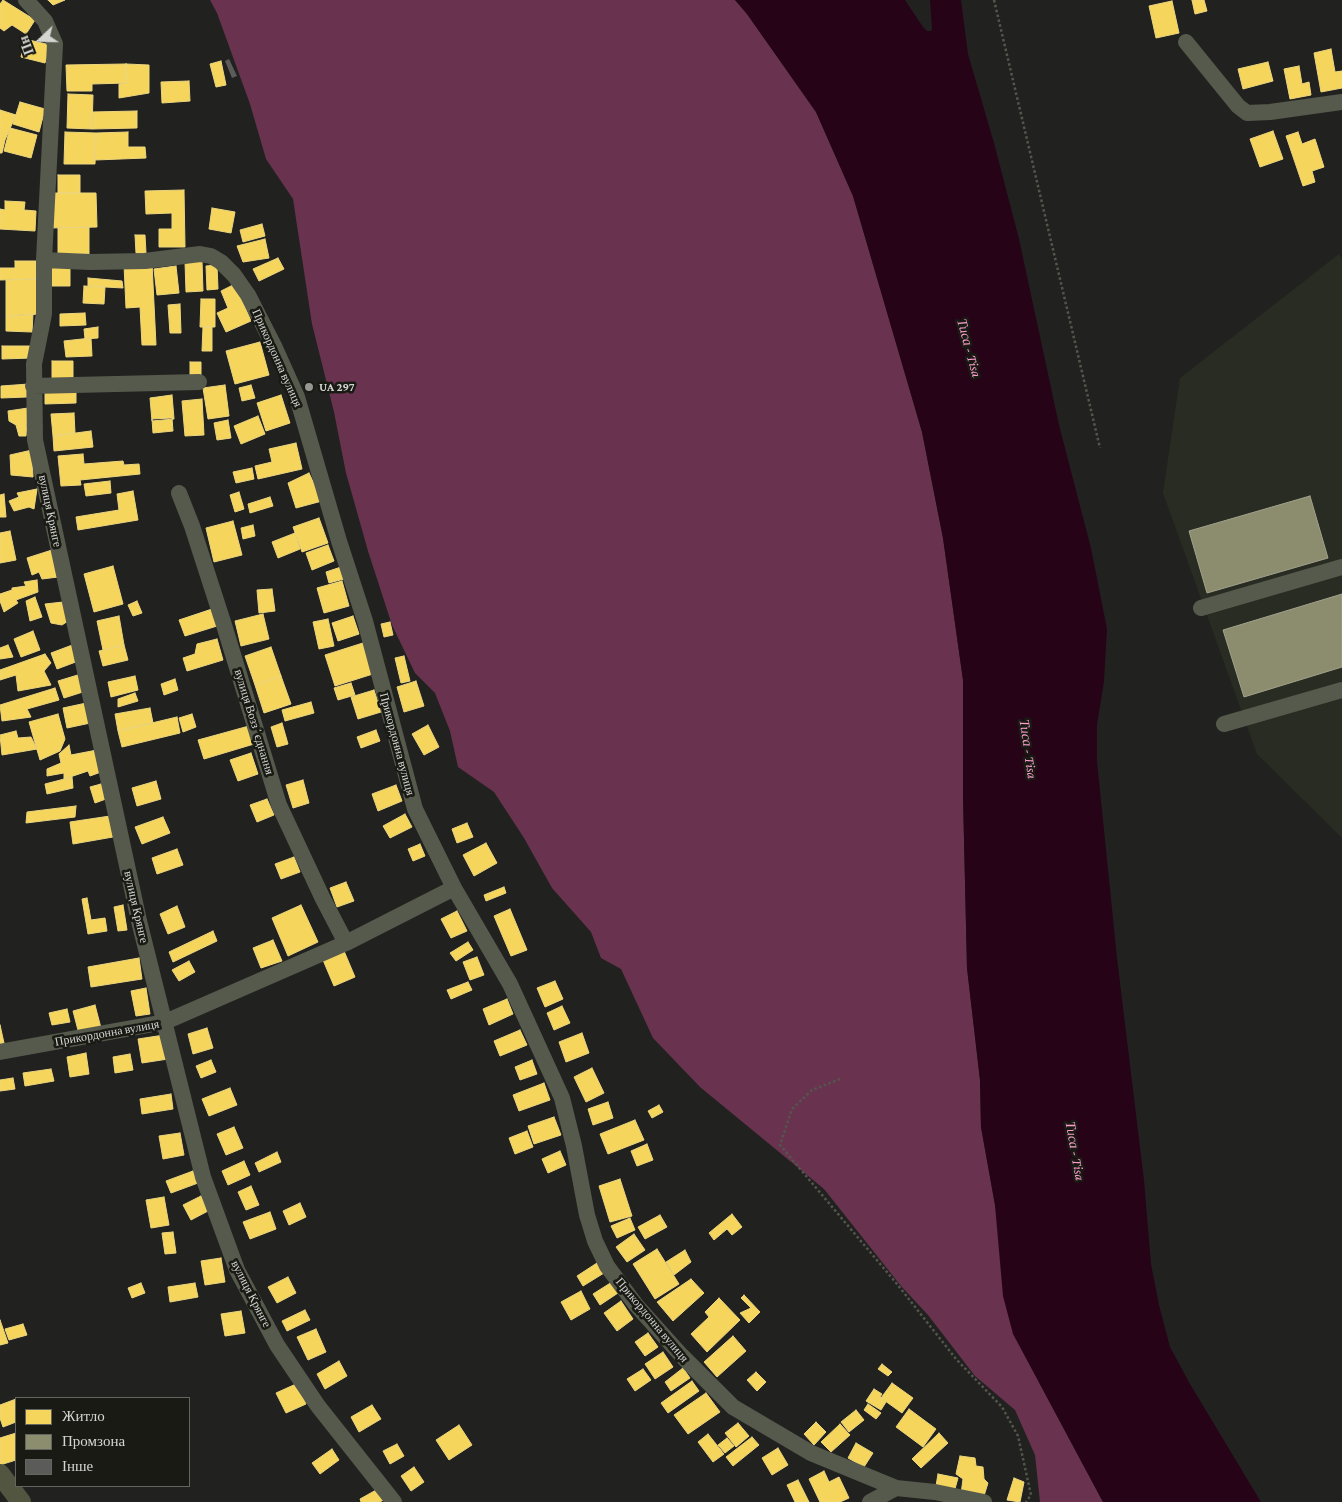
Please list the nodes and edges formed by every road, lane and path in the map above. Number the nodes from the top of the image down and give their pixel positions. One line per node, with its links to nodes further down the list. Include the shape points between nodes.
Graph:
1 (26, 0): 5 (street, via 45,21 55,44)
2 (994, 0): 8 (path)
3 (1186, 42): 4 (street, via 1246,113)
4 (1342, 102)
5 (44, 260): 7 (street, вулиця Крянге, via 44,314); 14 (street, Прикордонна вулиця, via 145,261 200,254 221,262 248,295 297,397 365,621 415,809)
6 (199, 382): 7 (street)
7 (33, 386): 16 (street, вулиця Крянге, via 35,440 42,474 139,921)
8 (1100, 448)
9 (179, 493): 15 (street, вулиця Воззʼєднання, via 224,625 279,805)
10 (1342, 567): 11 (street)
11 (1201, 608)
12 (1342, 690): 13 (street)
13 (1224, 724)
14 (454, 888): 15 (street, Прикордонна вулиця); 20 (street, Прикордонна вулиця, via 510,984 562,1098 587,1215 607,1266 680,1355 733,1407 811,1453)
15 (346, 943): 16 (street, Прикордонна вулиця)
16 (165, 1022): 17 (street, Прикордонна вулиця); 22 (street, вулиця Крянге, via 203,1177 236,1270 277,1345 318,1406)
17 (0, 1052)
18 (840, 1079): 25 (path, via 812,1090 792,1109 780,1145 956,1359 1002,1407 1018,1436 1031,1495)
19 (0, 1474): 21 (main road)
20 (896, 1488): 23 (street); 24 (street, Прикордонна вулиця)
21 (21, 1502)
22 (394, 1502)
23 (870, 1502)
24 (984, 1502)
25 (1026, 1502)

